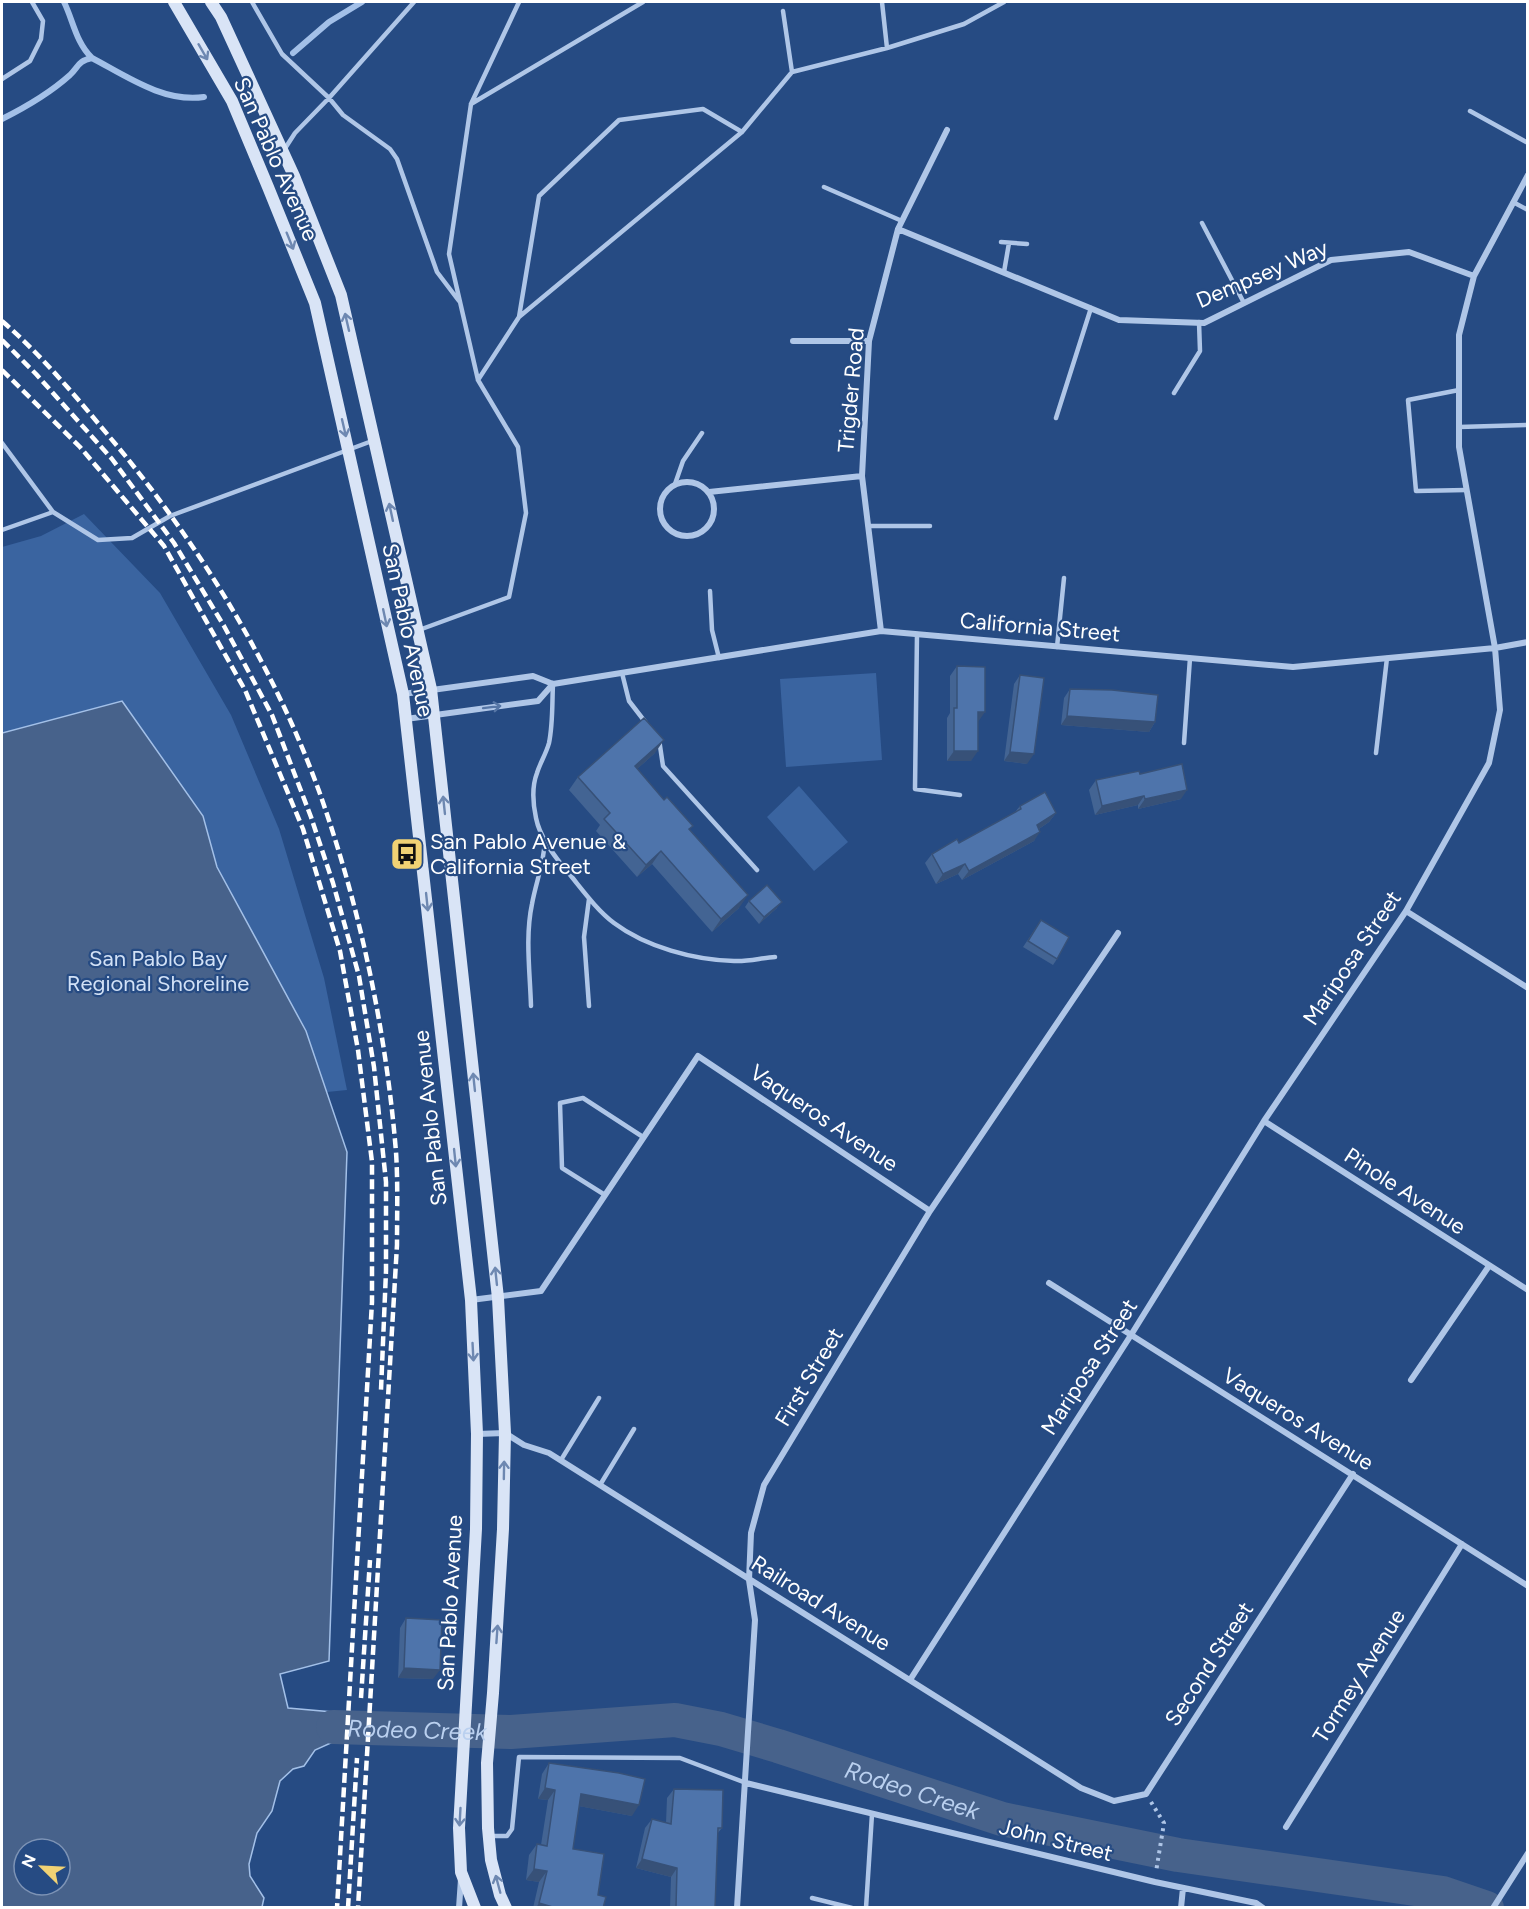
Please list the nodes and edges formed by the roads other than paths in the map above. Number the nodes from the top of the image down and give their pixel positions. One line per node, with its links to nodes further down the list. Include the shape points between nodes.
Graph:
1 (32, 2): 13 (lane, via 43,21 41,39 30,61)
2 (174, 2): 49 (main road, San Pablo Avenue, one-way to 49, via 232,101 315,303)
3 (211, 2): 20 (main road, San Pablo Avenue)
4 (252, 2): 14 (lane, via 282,54)
5 (414, 2): 14 (lane)
6 (519, 2): 15 (lane)
7 (643, 2): 15 (lane)
8 (882, 2): 11 (lane)
9 (1004, 2): 11 (lane, via 964,24)
10 (783, 11): 12 (lane)
11 (886, 48): 12 (lane)
12 (792, 72): 18 (lane)
13 (2, 79)
14 (329, 98): 20 (lane); 33 (lane, via 343,115 390,149 397,159 437,272)
15 (471, 104): 33 (lane, via 449,254)
16 (1470, 111): 19 (lane)
17 (947, 129): 25 (street, Trigder Road)
18 (742, 132): 36 (lane); 36 (lane, via 703,109 619,120 539,195)
19 (1527, 143)
20 (282, 153): 47 (main road, San Pablo Avenue, one-way to 20, via 341,295)
21 (1527, 176): 23 (street, Mariposa Street)
22 (824, 187): 25 (lane)
23 (1513, 202): 24 (lane); 32 (street, Mariposa Street)
24 (1527, 210)
25 (902, 220): 27 (street, Trigder Road)
26 (1202, 223): 34 (lane)
27 (898, 229): 31 (street, Dempsey Way); 38 (street, Trigder Road)
28 (1001, 242): 29 (lane)
29 (1009, 243): 30 (lane); 31 (lane)
30 (1027, 244)
31 (1004, 272): 35 (street, Dempsey Way)
32 (1474, 276): 34 (street, Dempsey Way, via 1409,252 1331,260); 41 (street, Mariposa Street, via 1459,335)
33 (460, 303): 40 (lane)
34 (1244, 303): 37 (street, Dempsey Way)
35 (1091, 308): 37 (street, Dempsey Way, via 1119,320); 43 (lane)
36 (519, 317): 40 (lane)
37 (1199, 322): 42 (lane, via 1200,351)
38 (869, 340): 39 (street); 50 (street, Trigder Road)
39 (793, 341)
40 (478, 380): 60 (lane, via 518,447 526,513 509,597)
41 (1459, 390): 45 (street, Mariposa Street); 52 (lane, via 1408,400 1416,491)
42 (1174, 393)
43 (1056, 418)
44 (1527, 424): 45 (lane)
45 (1459, 427): 52 (street, Mariposa Street)
46 (702, 433): 51 (lane, via 683,460)
47 (375, 440): 49 (lane); 60 (main road, San Pablo Avenue, one-way to 47)
48 (2, 443): 54 (lane)
49 (349, 450): 54 (lane, via 170,516 132,538 99,540); 72 (main road, San Pablo Avenue, one-way to 72)
50 (862, 476): 53 (street); 55 (street, Trigder Road)
51 (675, 484): 53 (street, via 693,482); 53 (street, via 667,490 660,507 664,524 678,535 695,535 709,526 715,509)
52 (1466, 490): 65 (street, Mariposa Street)
53 (709, 492)
54 (53, 512): 57 (lane)
55 (868, 526): 56 (lane); 61 (street, Trigder Road)
56 (930, 526)
57 (2, 530)
58 (1064, 578): 64 (lane)
59 (710, 591): 66 (lane, via 712,630)
60 (416, 631): 71 (main road, San Pablo Avenue)
61 (881, 631): 62 (street, California Street); 66 (street, California Street)
62 (917, 634): 64 (street, California Street); 79 (lane, via 915,789)
63 (1527, 642): 65 (street, California Street)
64 (1057, 647): 67 (street, California Street)
65 (1494, 648): 68 (street, California Street); 83 (street, Mariposa Street, via 1500,710 1489,763)
66 (719, 658): 69 (street, California Street)
67 (1190, 658): 68 (street, California Street, via 1293,667); 77 (lane)
68 (1388, 658): 78 (lane)
69 (622, 673): 70 (street, California Street); 75 (lane, via 629,701)
70 (552, 684): 71 (street, California Street, via 533,676); 73 (street, one-way to 70, via 538,701); 80 (lane, via 548,745 533,791 536,820)
71 (431, 689): 72 (street, California Street); 73 (main road, San Pablo Avenue)
72 (403, 694): 74 (main road, San Pablo Avenue)
73 (434, 714): 74 (street); 96 (main road, San Pablo Avenue, one-way to 73)
74 (406, 718): 97 (main road, San Pablo Avenue, one-way to 97)
75 (648, 725)
76 (654, 733): 81 (lane, via 660,741 663,766)
77 (1184, 743)
78 (1376, 753)
79 (960, 795)
80 (545, 840): 82 (lane); 87 (lane, via 529,927)
81 (757, 870)
82 (589, 900): 85 (lane, via 620,926 660,946 712,960); 88 (lane, via 584,937)
83 (1406, 911): 86 (street); 89 (street, Mariposa Street)
84 (1118, 933): 92 (street, First Street)
85 (775, 957)
86 (1527, 988)
87 (531, 1006)
88 (589, 1006)
89 (1264, 1121): 93 (street, Pinole Avenue); 98 (street, Mariposa Street)
90 (644, 1137): 91 (street); 91 (lane, via 583,1098 560,1103 562,1168); 92 (street, Vaqueros Avenue, via 698,1056)
91 (605, 1195): 96 (street, via 541,1291)
92 (930, 1211): 108 (street, First Street, via 764,1485 751,1533)
93 (1489, 1266): 95 (street, Pinole Avenue); 99 (street)
94 (1050, 1283): 98 (street, Vaqueros Avenue)
95 (1527, 1290)
96 (498, 1298): 97 (street); 102 (main road, San Pablo Avenue)
97 (471, 1300): 103 (main road, San Pablo Avenue, one-way to 103)
98 (1131, 1335): 105 (street, Vaqueros Avenue); 110 (street, Mariposa Street)
99 (1411, 1380)
100 (599, 1398): 104 (lane)
101 (634, 1429): 106 (lane)
102 (505, 1433): 103 (street); 104 (street, Railroad Avenue); 115 (main road, San Pablo Avenue, one-way to 102, via 487,1763 503,1560)
103 (477, 1434): 117 (main road, San Pablo Avenue, one-way to 117, via 475,1556 459,1828)
104 (561, 1460): 106 (street, Railroad Avenue)
105 (1353, 1474): 107 (street, Vaqueros Avenue); 112 (street, Second Street)
106 (600, 1485): 108 (street, Railroad Avenue)
107 (1462, 1544): 109 (street, Vaqueros Avenue); 114 (street, Tormey Avenue)
108 (749, 1580): 110 (street, Railroad Avenue); 111 (street, First Street, via 755,1620)
109 (1527, 1586)
110 (910, 1680): 112 (street, Railroad Avenue, via 1081,1788 1114,1801)
111 (746, 1783): 113 (street, John Street); 115 (lane, via 680,1758 519,1757 513,1830 507,1836); 123 (street, First Street)
112 (1146, 1794)
113 (872, 1814): 118 (street, John Street); 125 (lane)
114 (1286, 1827)
115 (489, 1836): 122 (main road, San Pablo Avenue, one-way to 115, via 491,1860)
116 (1527, 1853): 128 (street)
117 (461, 1872): 120 (street, San Pablo Avenue); 121 (main road)
118 (1183, 1888): 126 (street); 127 (street)
119 (812, 1898): 124 (lane)
120 (459, 1908)
121 (475, 1908)
122 (506, 1908)
123 (738, 1908)
124 (852, 1908)
125 (866, 1908)
126 (1181, 1908)
127 (1263, 1908)
128 (1493, 1908)

